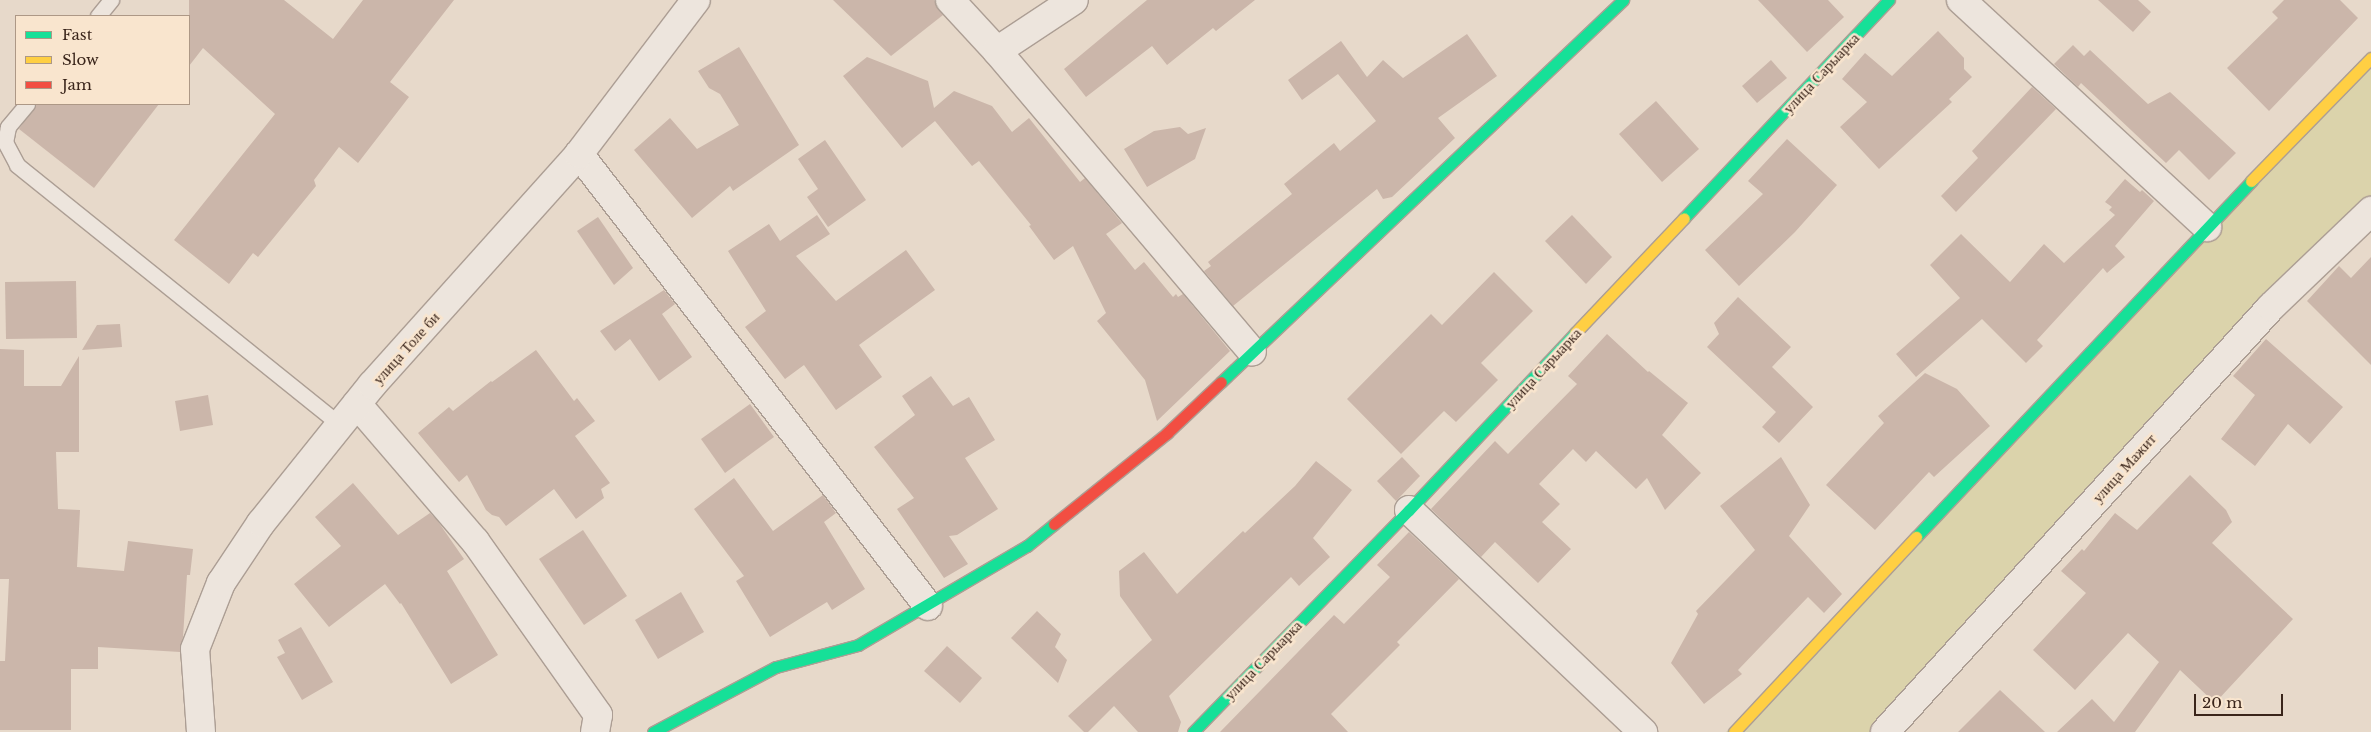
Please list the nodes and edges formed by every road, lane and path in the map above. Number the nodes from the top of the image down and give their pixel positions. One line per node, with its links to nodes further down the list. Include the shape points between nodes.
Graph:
1 (111, 0): 8 (lane)
2 (696, 0): 12 (street, улица Толе би)
3 (950, 0): 9 (street)
4 (1074, 0): 9 (street)
5 (1623, 0): 15 (street)
6 (1890, 0): 17 (street, улица Сарыарка)
7 (1961, 0): 14 (street)
8 (99, 15)
9 (997, 51): 15 (street)
10 (2371, 58): 14 (street)
11 (26, 105): 16 (lane, via 8,127 5,142 17,164)
12 (580, 154): 16 (street, улица Толе би); 18 (street)
13 (2371, 211): 25 (street, улица Мажит, via 2271,307)
14 (2206, 227): 24 (street)
15 (1252, 352): 18 (street, via 1167,433 1026,546)
16 (349, 414): 19 (street, улица Толе би, via 261,523 221,583 195,649); 20 (street, via 474,541 598,715)
17 (1409, 510): 22 (street, улица Сарыарка); 23 (street)
18 (928, 606): 21 (street, via 858,645 776,667)
19 (202, 732)
20 (595, 732)
21 (653, 732)
22 (1193, 732)
23 (1643, 732)
24 (1734, 732)
25 (1884, 732)

